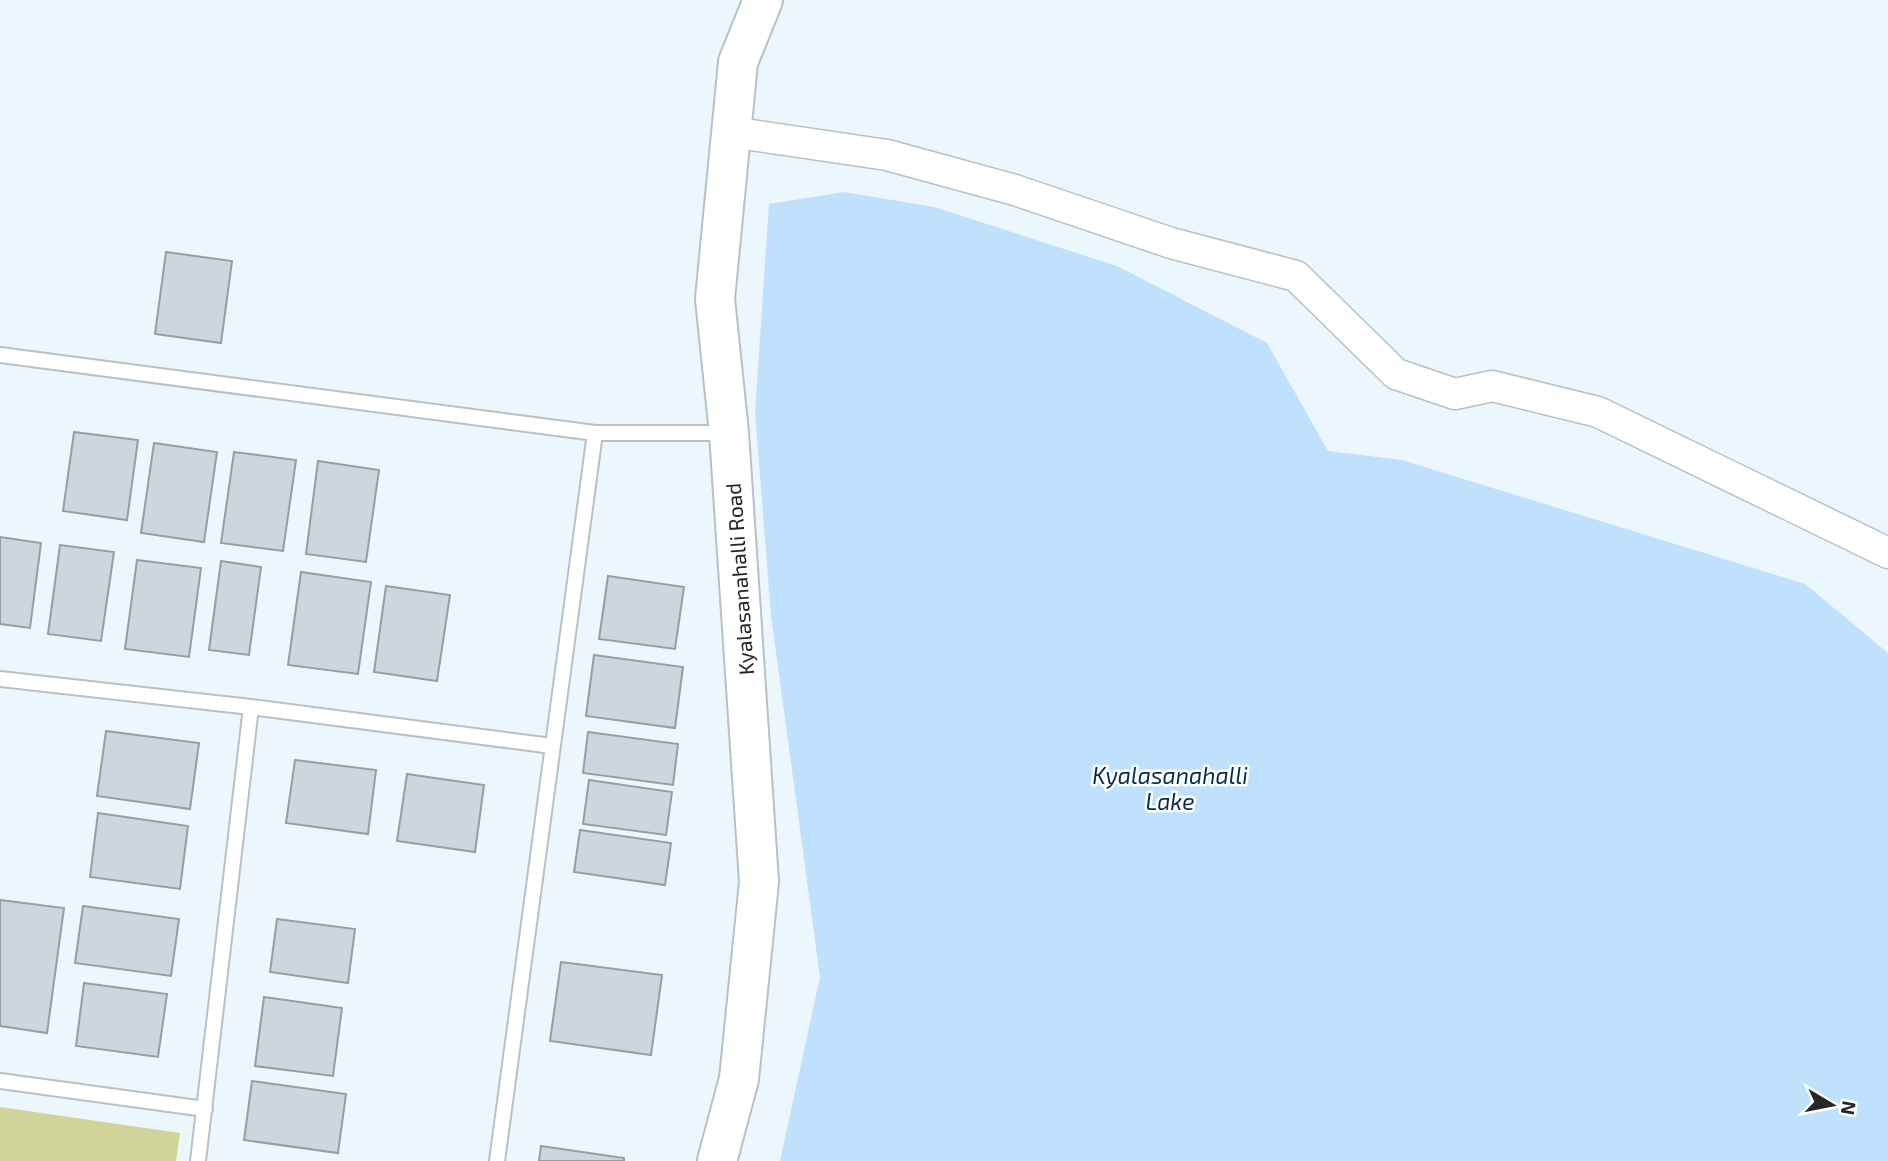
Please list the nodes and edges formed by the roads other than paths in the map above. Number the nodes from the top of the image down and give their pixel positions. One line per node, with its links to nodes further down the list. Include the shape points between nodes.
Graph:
1 (763, 0): 2 (street, Kyalasanahalli Road, via 738,62)
2 (731, 132): 5 (street, Kyalasanahalli Road, via 715,299); 6 (street, via 887,155 1015,190 1171,243 1296,276 1396,374 1455,394 1492,386 1598,412)
3 (0, 355): 4 (lane)
4 (594, 433): 5 (lane); 9 (lane)
5 (729, 433): 14 (street, Kyalasanahalli Road, via 759,882 739,1079)
6 (1888, 553)
7 (0, 679): 8 (lane)
8 (251, 707): 9 (lane); 11 (lane)
9 (552, 746): 13 (lane)
10 (0, 1082): 11 (lane)
11 (205, 1109): 12 (lane)
12 (198, 1161)
13 (497, 1161)
14 (717, 1161)

